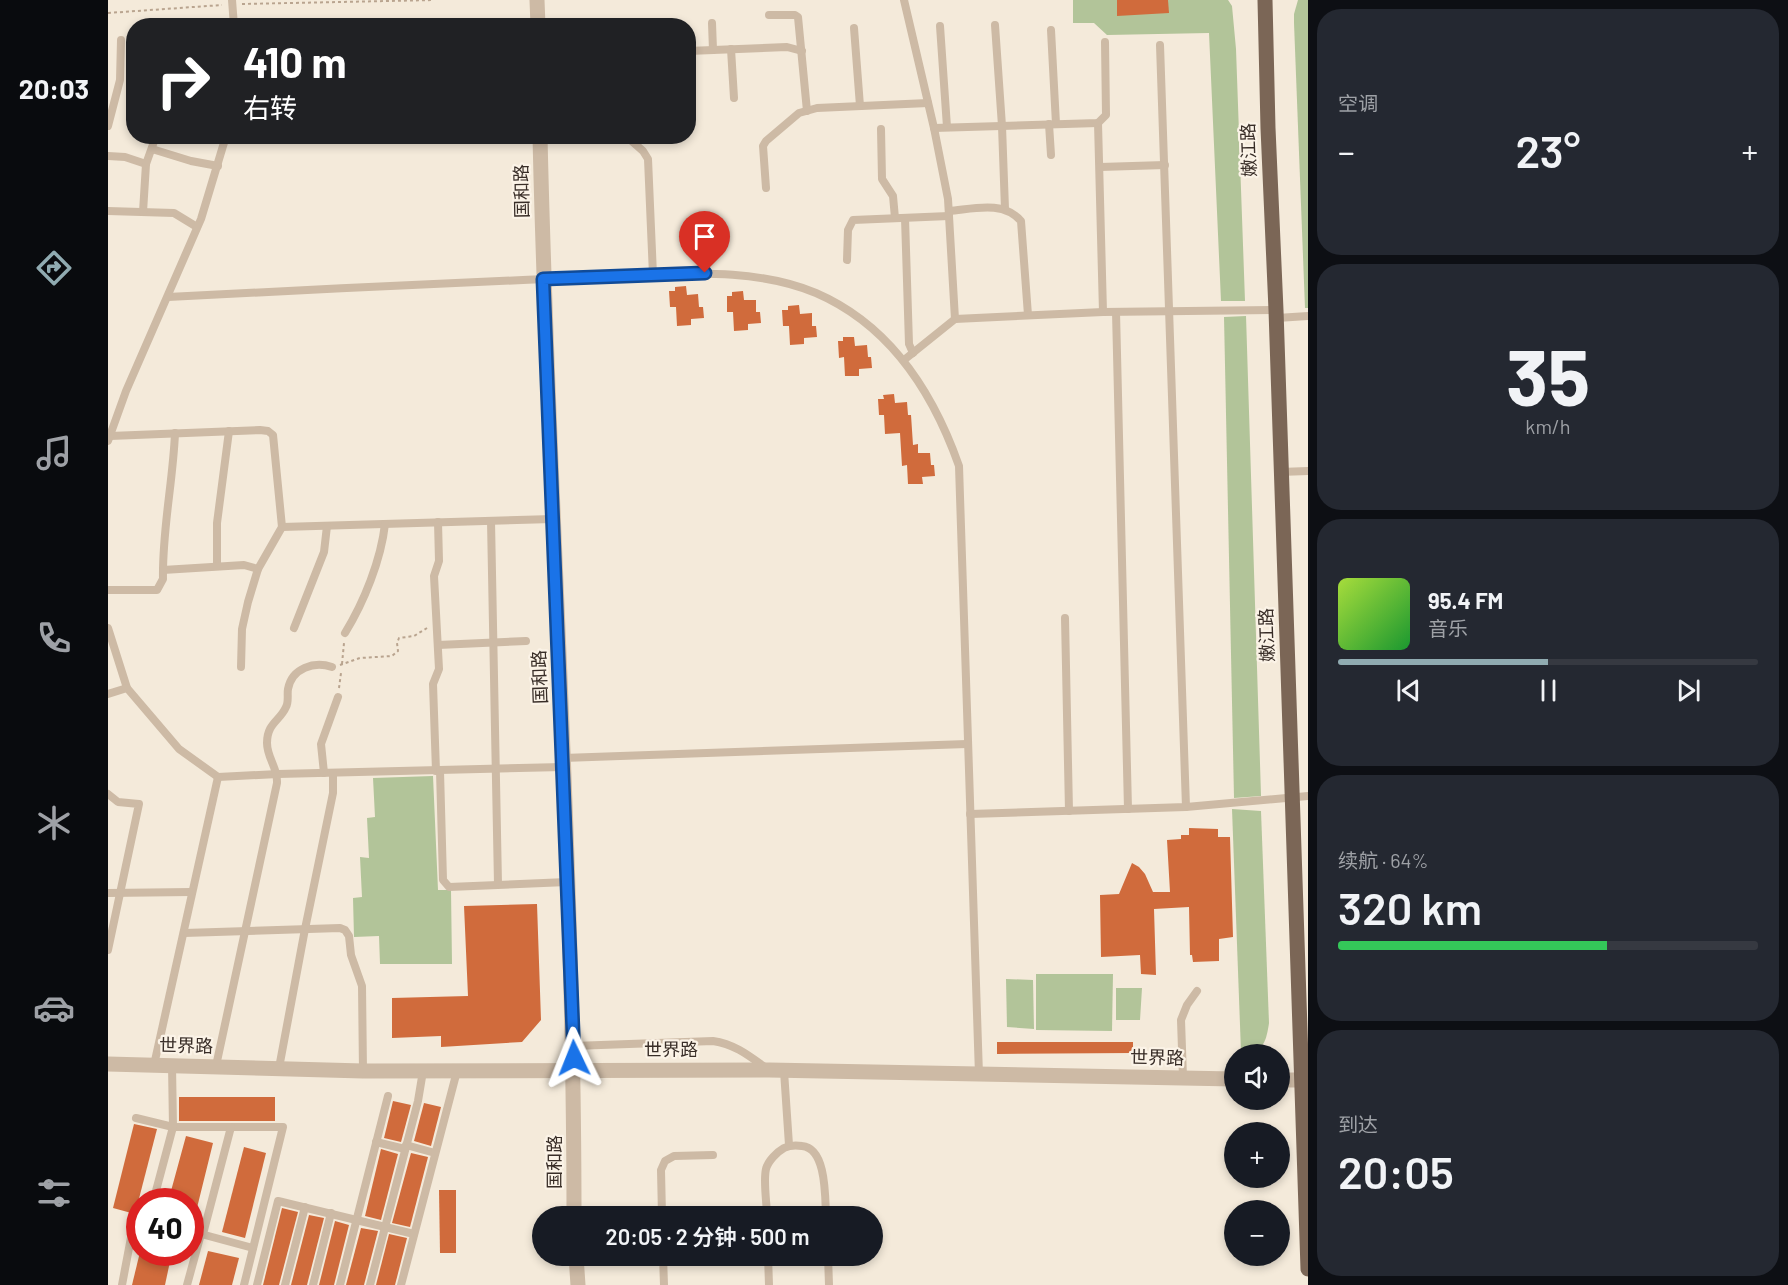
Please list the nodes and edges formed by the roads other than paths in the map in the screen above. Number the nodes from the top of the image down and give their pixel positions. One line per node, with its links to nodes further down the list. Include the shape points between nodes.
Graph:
1 (537, 0): 7 (street)
2 (904, 0): 21 (lane)
3 (1265, 0): 57 (main road, 嫩江路)
4 (232, 2): 6 (lane)
5 (769, 15): 19 (lane, via 798,17)
6 (233, 18)
7 (538, 18)
8 (712, 23): 17 (lane)
9 (940, 26): 29 (lane)
10 (995, 26): 27 (lane)
11 (854, 28): 22 (lane)
12 (1051, 30): 25 (lane)
13 (121, 40): 26 (lane, via 120,80)
14 (1105, 42): 24 (lane, via 1106,115)
15 (1160, 45): 39 (lane)
16 (732, 49): 17 (lane); 19 (lane, via 788,46); 20 (lane)
17 (713, 50): 18 (lane)
18 (696, 51)
19 (802, 51): 23 (lane)
20 (734, 98)
21 (928, 103): 22 (lane); 28 (lane)
22 (860, 106): 23 (lane)
23 (807, 111): 42 (lane, via 794,117 763,146)
24 (1098, 123): 25 (lane); 41 (lane)
25 (1053, 124): 27 (lane); 36 (lane)
26 (108, 126)
27 (1002, 126): 29 (lane); 43 (lane)
28 (934, 128): 29 (lane); 46 (lane)
29 (947, 128)
30 (881, 129): 47 (lane, via 882,179 892,196)
31 (154, 144): 35 (lane)
32 (224, 144): 40 (lane)
33 (540, 144): 52 (street, 国和路)
34 (635, 144): 51 (lane, via 648,159)
35 (152, 149): 38 (lane); 40 (lane)
36 (1051, 154)
37 (108, 156): 38 (lane)
38 (146, 164): 45 (lane)
39 (1165, 165): 41 (lane); 56 (lane)
40 (218, 166): 49 (lane)
41 (1100, 167): 54 (lane)
42 (766, 188)
43 (1005, 209): 46 (lane); 58 (lane, via 1022,225)
44 (108, 211): 45 (lane)
45 (144, 212): 49 (lane, via 174,213)
46 (949, 213): 48 (lane); 60 (lane)
47 (895, 218): 48 (lane); 50 (lane, via 850,222)
48 (905, 218): 61 (lane, via 909,344)
49 (197, 227): 53 (lane)
50 (847, 260)
51 (652, 275): 52 (lane); 62 (lane, via 705,273 767,278 813,292 845,308)
52 (543, 279): 53 (lane); 68 (street, 国和路)
53 (168, 297): 65 (lane)
54 (1103, 312): 55 (lane); 58 (lane)
55 (1116, 312): 56 (lane); 102 (lane)
56 (1170, 312): 57 (lane); 101 (lane)
57 (1276, 314): 59 (lane); 67 (main road, 嫩江路)
58 (1028, 315): 60 (lane)
59 (1308, 316)
60 (955, 319): 61 (lane)
61 (913, 353): 62 (lane)
62 (904, 360): 90 (lane, via 930,398 959,466)
63 (229, 431): 64 (lane); 73 (lane, via 260,430 273,435); 74 (lane, via 217,523)
64 (175, 433): 65 (lane); 76 (lane)
65 (109, 438)
66 (1308, 471): 67 (lane)
67 (1280, 472): 100 (main road, 嫩江路)
68 (553, 519): 69 (lane); 91 (street, 国和路)
69 (491, 521): 70 (lane); 83 (lane)
70 (438, 522): 71 (lane); 84 (lane, via 439,561 434,576)
71 (385, 524): 72 (lane); 81 (lane, via 377,562)
72 (327, 526): 73 (lane); 80 (lane, via 324,552)
73 (282, 527): 75 (lane)
74 (217, 567): 75 (lane, via 244,565); 76 (lane)
75 (258, 569): 85 (lane, via 242,629)
76 (163, 570): 77 (lane, via 157,590)
77 (108, 590)
78 (1065, 618): 103 (lane)
79 (108, 628): 87 (lane)
80 (294, 628)
81 (345, 633)
82 (526, 641): 83 (lane)
83 (493, 643): 84 (lane); 92 (lane)
84 (438, 645): 93 (lane, via 439,669 433,684)
85 (241, 667)
86 (332, 667): 96 (lane, via 303,668 291,681 286,708 269,730 267,743)
87 (128, 688): 88 (lane); 97 (lane, via 179,749)
88 (108, 694)
89 (338, 697): 94 (lane, via 321,744)
90 (967, 744): 91 (lane); 104 (lane)
91 (563, 762): 92 (lane); 105 (street, 国和路)
92 (495, 769): 93 (lane); 106 (lane)
93 (438, 771): 95 (lane); 106 (lane, via 443,880 448,887)
94 (324, 773): 95 (lane); 96 (lane)
95 (333, 773): 110 (lane, via 333,793)
96 (278, 774): 97 (lane); 111 (lane)
97 (218, 777): 107 (lane)
98 (108, 794): 109 (lane, via 118,801 139,804)
99 (1308, 796): 100 (lane)
100 (1292, 797): 101 (lane); 130 (main road, 嫩江路)
101 (1186, 807): 102 (lane)
102 (1128, 809): 103 (lane)
103 (1069, 811): 104 (lane)
104 (970, 814): 126 (lane)
105 (567, 882): 106 (lane); 115 (street, 国和路)
106 (498, 884)
107 (191, 892): 109 (lane); 112 (lane)
108 (108, 893): 109 (lane)
109 (120, 893): 113 (lane)
110 (304, 929): 111 (lane); 120 (lane); 121 (lane, via 340,928 349,936 362,986)
111 (244, 931): 112 (lane); 119 (lane)
112 (184, 933): 117 (lane)
113 (108, 950)
114 (1197, 991): 127 (lane, via 1181,1020)
115 (573, 1046): 124 (street, 国和路); 125 (lane, via 712,1041 738,1048)
116 (108, 1064): 117 (street, 世界路)
117 (154, 1065): 118 (street, 世界路)
118 (172, 1065): 119 (street, 世界路); 133 (lane)
119 (216, 1066): 120 (street, 世界路)
120 (279, 1068): 121 (street, 世界路)
121 (363, 1071): 122 (street, 世界路)
122 (423, 1071): 123 (street, 世界路); 137 (lane)
123 (458, 1071): 124 (street, 世界路); 138 (lane)
124 (574, 1071): 125 (street, 世界路); 141 (street, 国和路)
125 (776, 1071): 126 (street, 世界路); 136 (lane)
126 (979, 1075): 127 (street, 世界路)
127 (1183, 1078): 128 (street, 世界路)
128 (1224, 1079)
129 (1290, 1080): 130 (street)
130 (1300, 1080): 159 (main road, 嫩江路)
131 (388, 1096): 135 (lane)
132 (136, 1118): 133 (lane)
133 (173, 1127): 134 (lane); 140 (lane)
134 (231, 1127): 149 (lane); 152 (lane, via 283,1126)
135 (376, 1142): 137 (lane); 147 (lane)
136 (789, 1146): 143 (lane, via 779,1151 766,1169); 144 (lane, via 807,1146 816,1155 824,1173)
137 (405, 1147): 138 (lane); 148 (lane)
138 (435, 1153): 150 (lane)
139 (713, 1155): 142 (lane, via 674,1156 665,1161 661,1170)
140 (157, 1188)
141 (574, 1206)
142 (662, 1206)
143 (767, 1206)
144 (826, 1206)
145 (305, 1207): 146 (lane); 163 (lane, via 278,1201); 164 (lane)
146 (331, 1213): 147 (lane); 165 (lane)
147 (356, 1220): 148 (lane); 166 (lane)
148 (385, 1226): 150 (lane); 167 (lane)
149 (204, 1227)
150 (414, 1234): 168 (lane)
151 (204, 1235): 152 (lane)
152 (253, 1248): 162 (lane)
153 (126, 1264): 160 (lane)
154 (193, 1266): 161 (lane)
155 (577, 1266): 169 (street)
156 (663, 1266): 170 (lane)
157 (768, 1266): 171 (lane)
158 (828, 1266): 172 (lane)
159 (1308, 1268)
160 (122, 1285)
161 (187, 1285)
162 (244, 1285)
163 (258, 1285)
164 (285, 1285)
165 (313, 1285)
166 (340, 1285)
167 (370, 1285)
168 (401, 1285)
169 (578, 1285)
170 (664, 1285)
171 (769, 1285)
172 (829, 1285)

